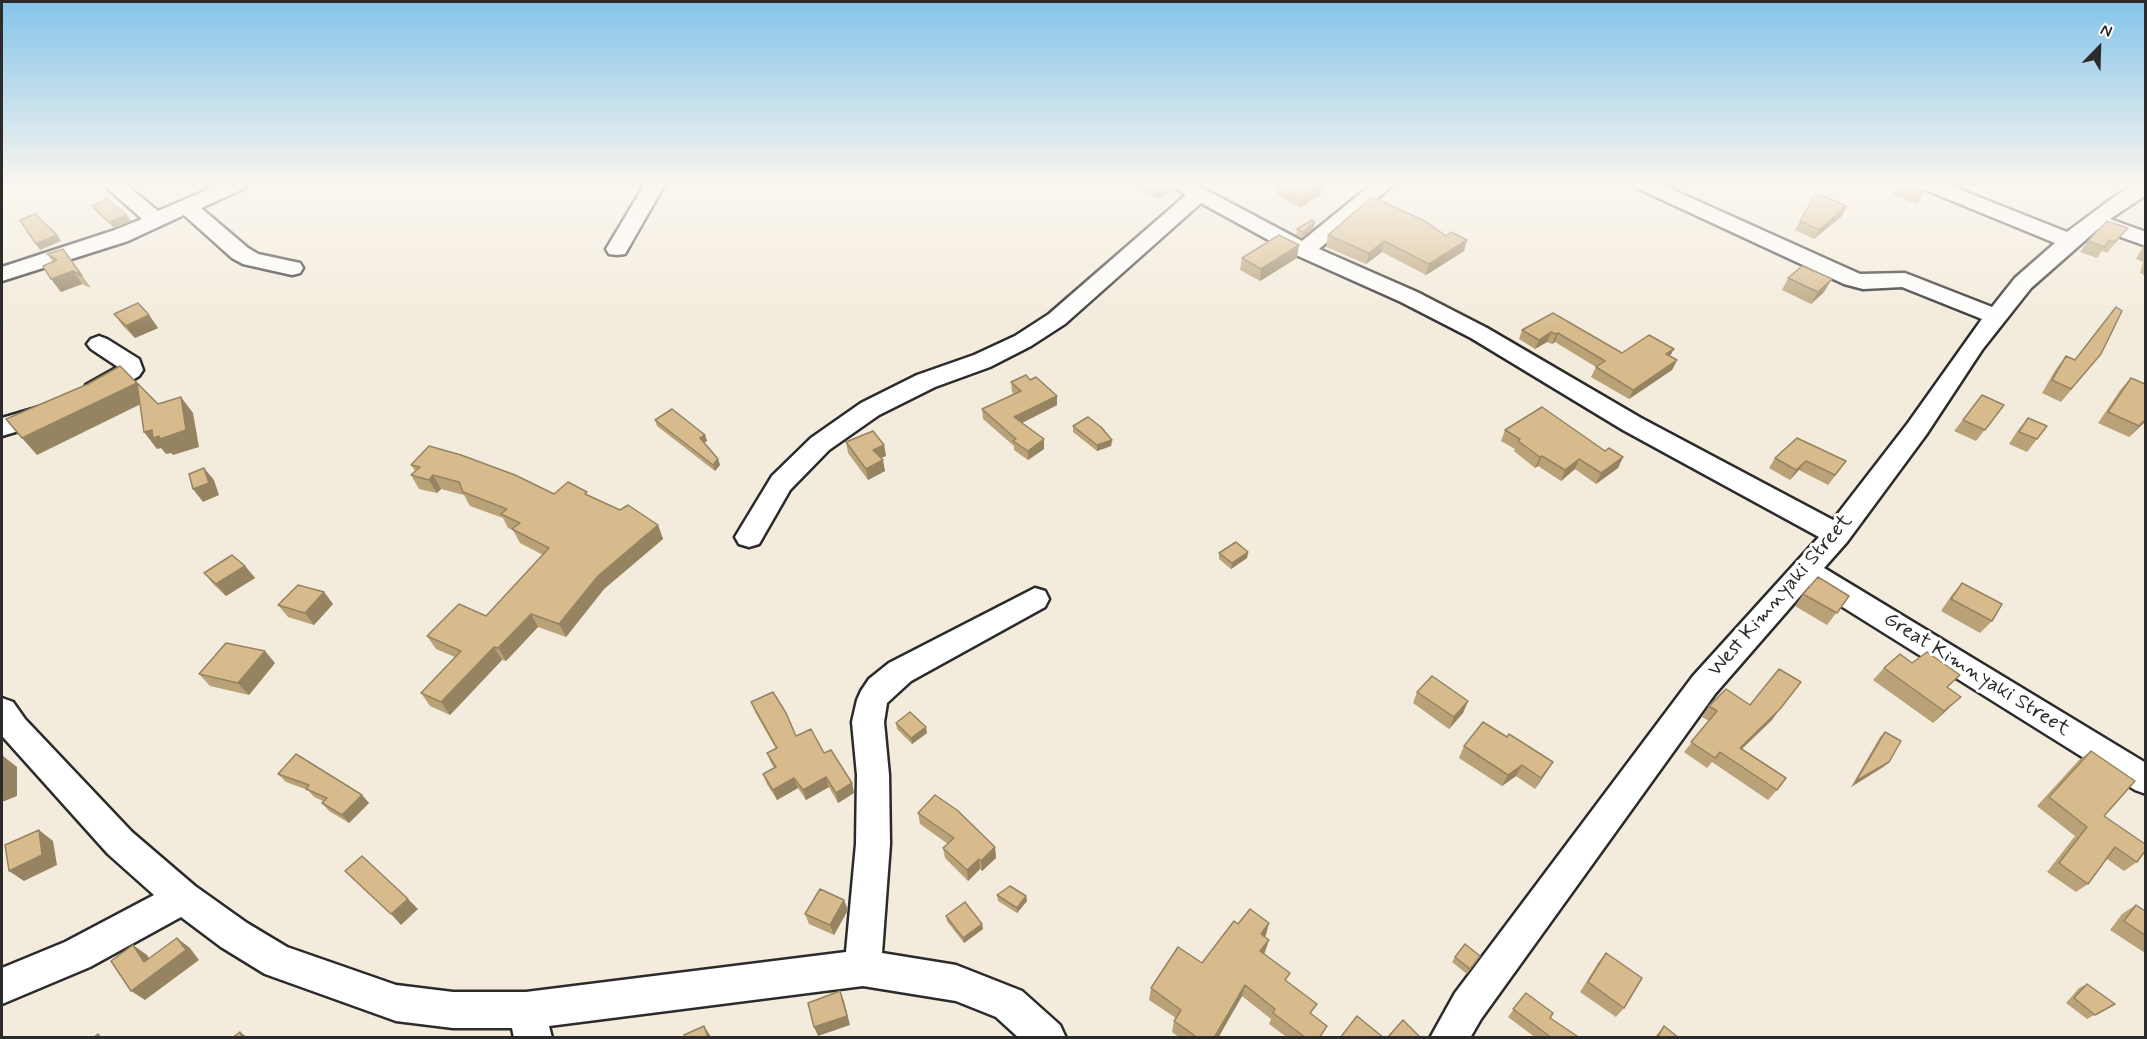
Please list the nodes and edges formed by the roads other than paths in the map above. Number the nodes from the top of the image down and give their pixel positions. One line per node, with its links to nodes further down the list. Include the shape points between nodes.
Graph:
1 (128, 232): 16 (street)
2 (216, 232): 15 (street, via 251,259)
3 (627, 232): 13 (street)
4 (1145, 232): 21 (street, via 1058,319 982,361 926,381 870,409 820,444 781,483)
5 (1271, 232): 14 (street)
6 (1325, 232): 14 (street)
7 (1750, 232): 17 (street, via 1852,279 1905,280)
8 (2045, 232): 12 (street)
9 (2080, 232): 12 (street, West Kimnyaki Street)
10 (2125, 232): 11 (street)
11 (2145, 240)
12 (2068, 242): 17 (street, West Kimnyaki Street, via 2023,283)
13 (617, 249)
14 (1304, 250): 20 (street, via 1479,333 1632,424)
15 (292, 268)
16 (2, 274)
17 (1996, 317): 20 (street, West Kimnyaki Street)
18 (99, 344): 19 (street, via 131,365 131,370 69,404)
19 (2, 427)
20 (1837, 536): 22 (street, West Kimnyaki Street)
21 (749, 537)
22 (1806, 570): 25 (street, Great Kimnyaki Street); 31 (street, West Kimnyaki Street, via 1704,684 1468,1006)
23 (1035, 599): 27 (street, via 900,672 872,700 868,723 873,844)
24 (2, 711): 26 (street, via 120,843)
25 (2145, 780)
26 (183, 898): 28 (street, via 77,955); 29 (street, via 279,961 396,1003)
27 (863, 968): 29 (street); 30 (street, via 956,983 1009,1004)
28 (2, 986)
29 (529, 1024)
30 (1047, 1038)
31 (1449, 1038)

